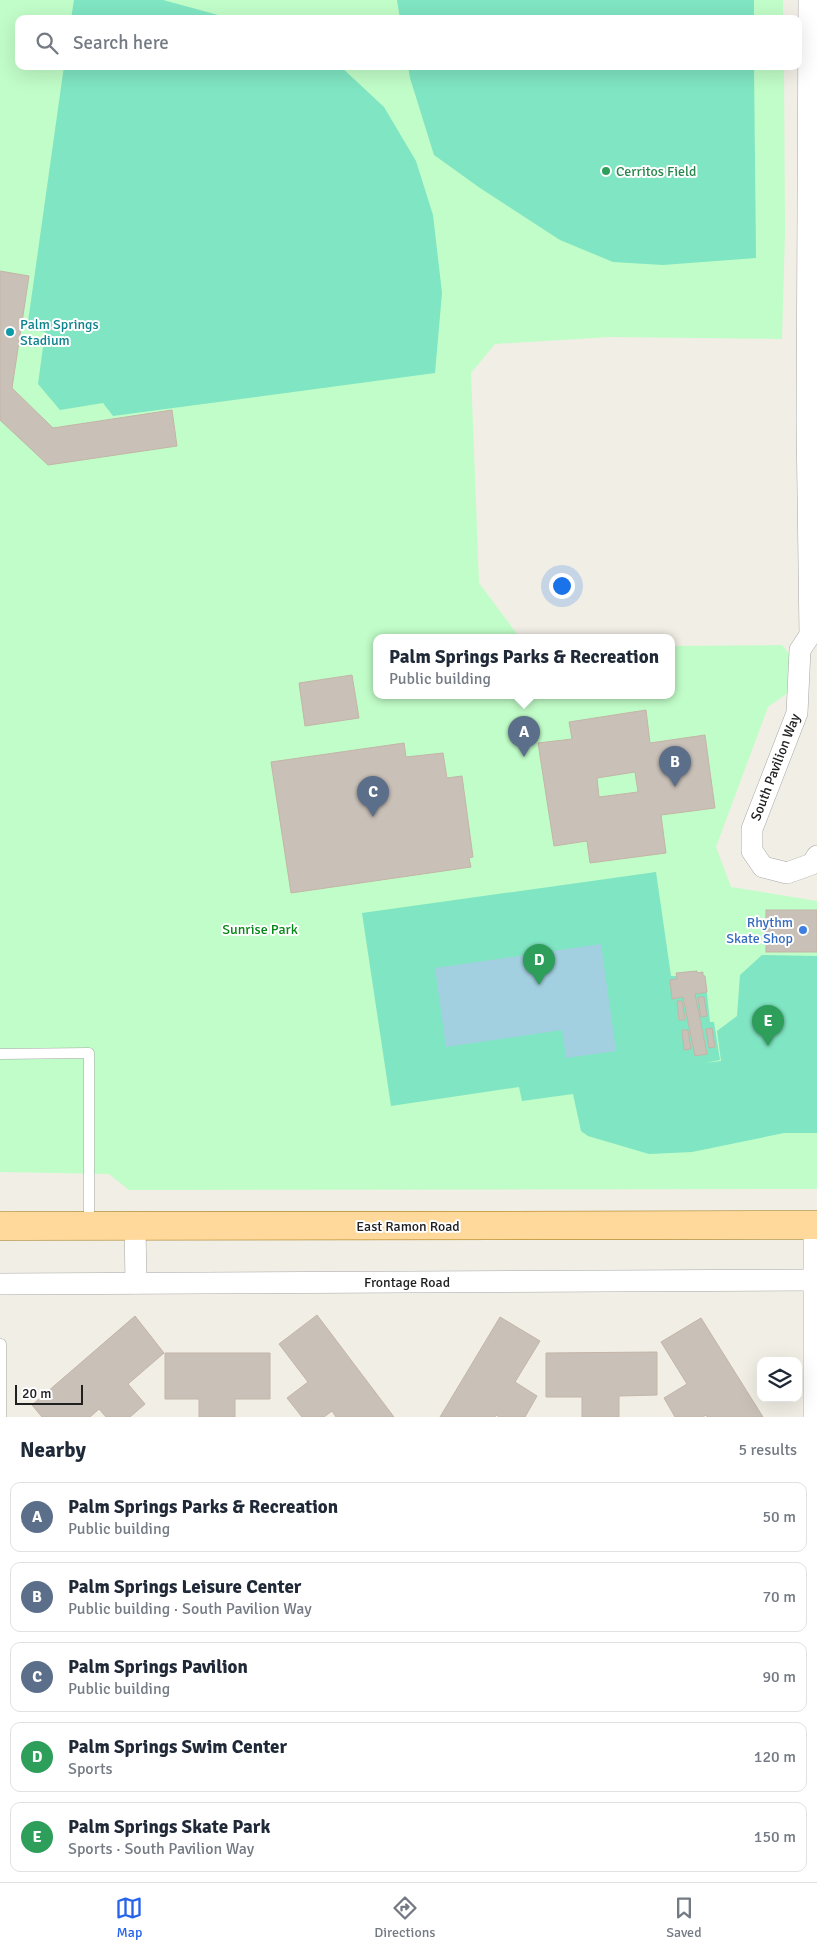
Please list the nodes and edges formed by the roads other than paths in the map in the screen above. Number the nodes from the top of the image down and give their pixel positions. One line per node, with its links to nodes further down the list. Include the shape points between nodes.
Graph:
1 (809, 0): 2 (street, South Pavilion Way, via 807,422)
2 (813, 640): 3 (street, South Pavilion Way, via 800,650 797,713 752,829 752,851 763,867 787,873 812,864)
3 (817, 856)
4 (0, 1054): 7 (lane, via 88,1053)
5 (815, 1225): 8 (main road, East Ramon Road); 9 (street)
6 (0, 1226): 7 (main road, East Ramon Road)
7 (90, 1226): 8 (main road, East Ramon Road)
8 (135, 1226): 11 (street)
9 (814, 1280): 11 (street, Frontage Road); 14 (street)
10 (0, 1284): 11 (street, Frontage Road)
11 (136, 1284)
12 (1, 1344): 13 (lane)
13 (1, 1417)
14 (814, 1417)

